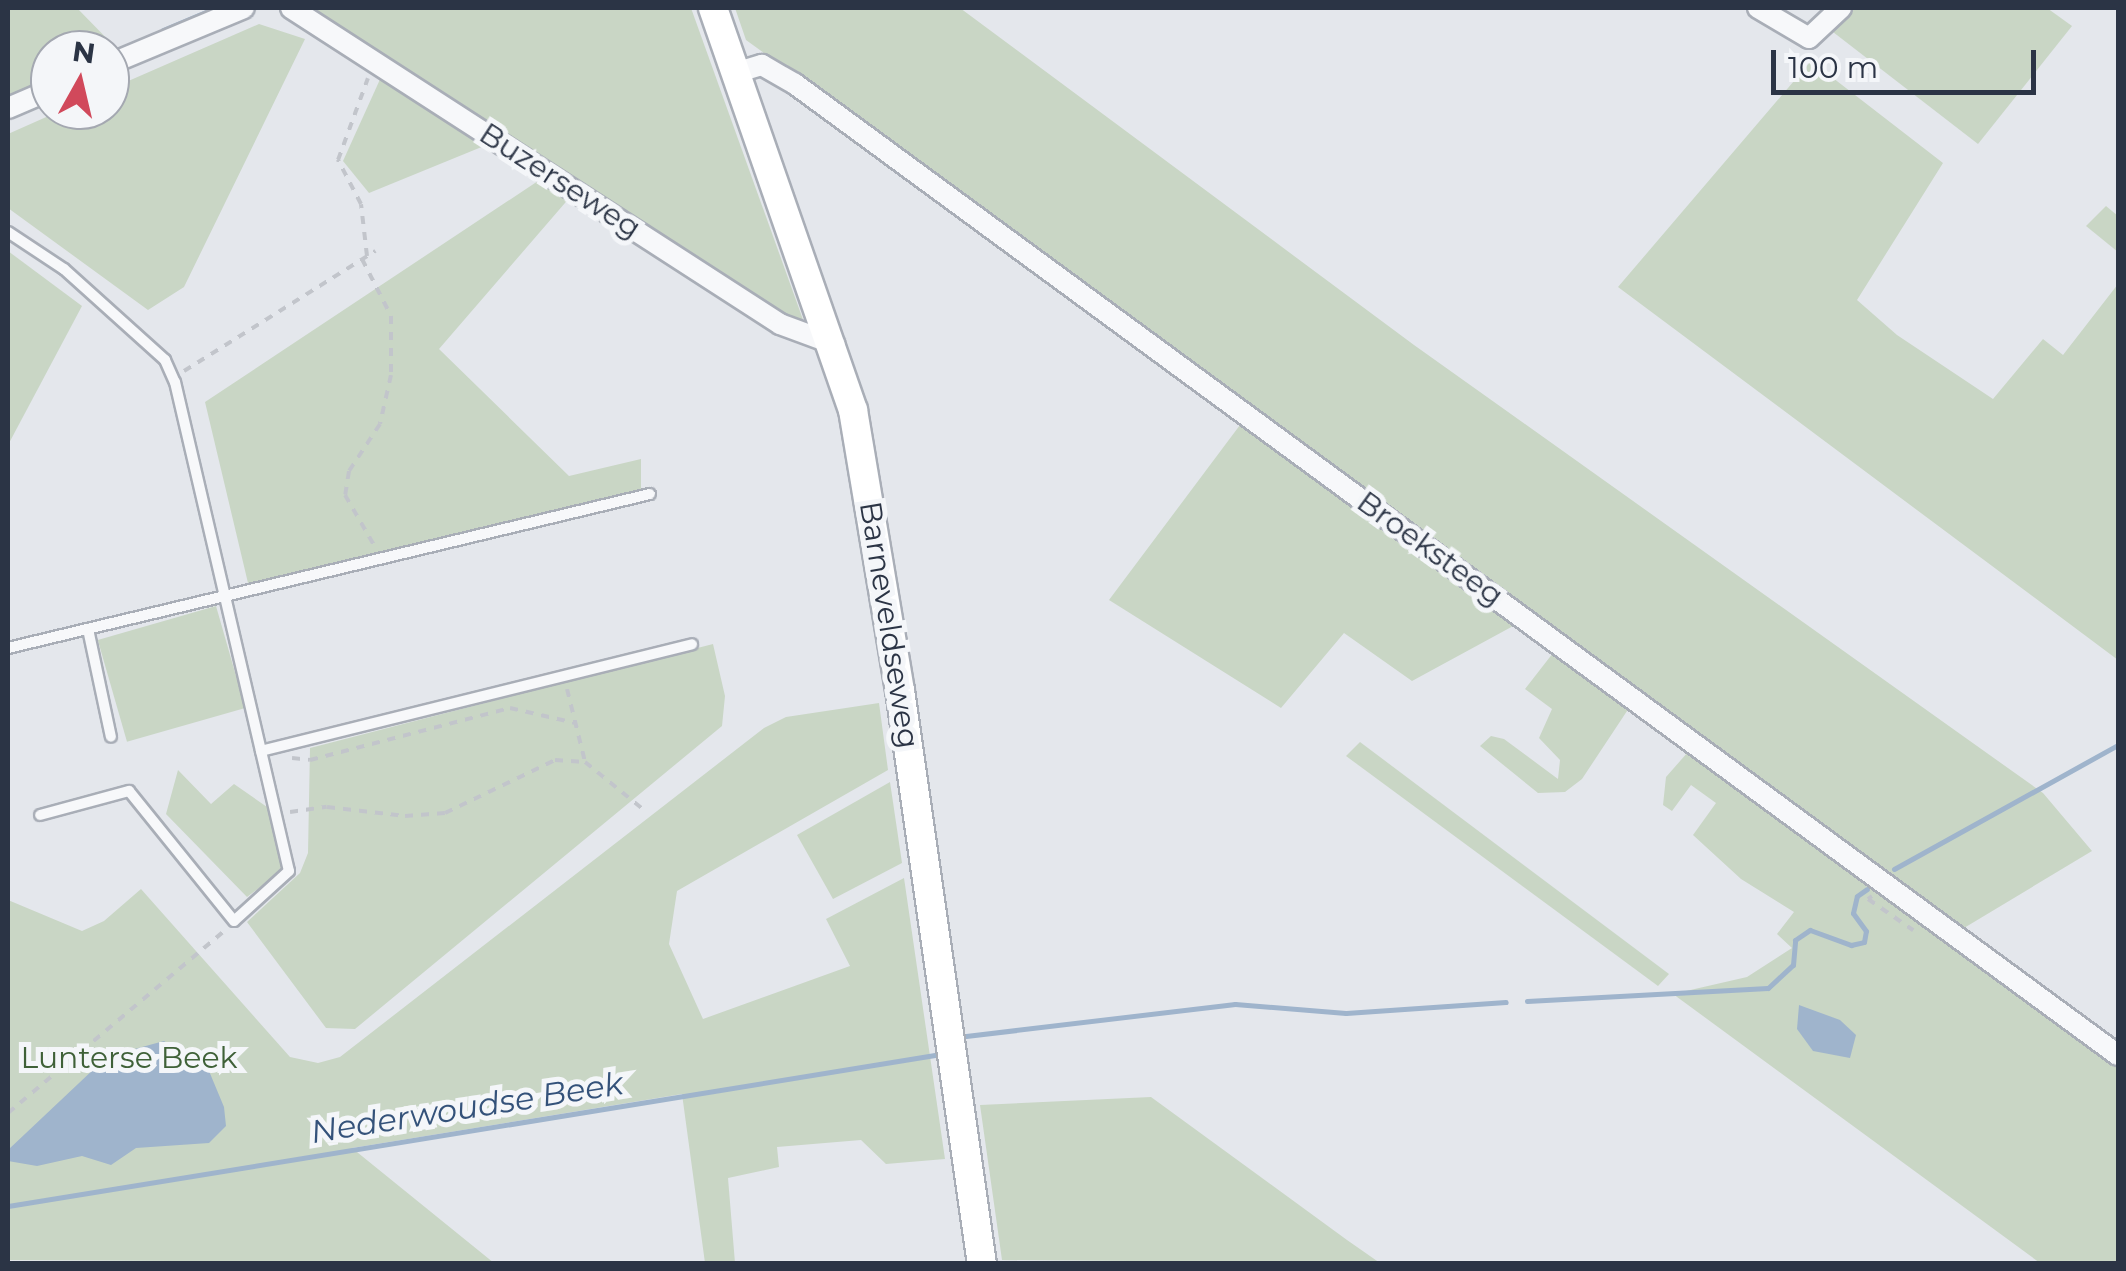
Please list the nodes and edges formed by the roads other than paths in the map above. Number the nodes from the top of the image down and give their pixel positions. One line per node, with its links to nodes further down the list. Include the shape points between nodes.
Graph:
1 (244, 8): 6 (street)
2 (291, 8): 9 (street, Buzerseweg, via 780,324)
3 (713, 8): 7 (main road, Barneveldseweg)
4 (1758, 8): 5 (street, via 1809,38)
5 (1841, 8)
6 (130, 56)
7 (735, 73): 9 (main road, Barneveldseweg); 18 (street, Broeksteeg, via 762,65 794,84)
8 (8, 232): 11 (lane, via 64,269 165,360)
9 (834, 344): 19 (main road, Barneveldseweg, via 868,488)
10 (650, 494): 11 (lane)
11 (225, 598): 12 (lane); 16 (lane)
12 (88, 629): 14 (lane); 15 (lane)
13 (692, 644): 16 (lane)
14 (8, 648)
15 (111, 737)
16 (261, 752): 17 (lane, via 289,872 234,921 129,791)
17 (40, 815)
18 (2118, 1054)
19 (982, 1264)

